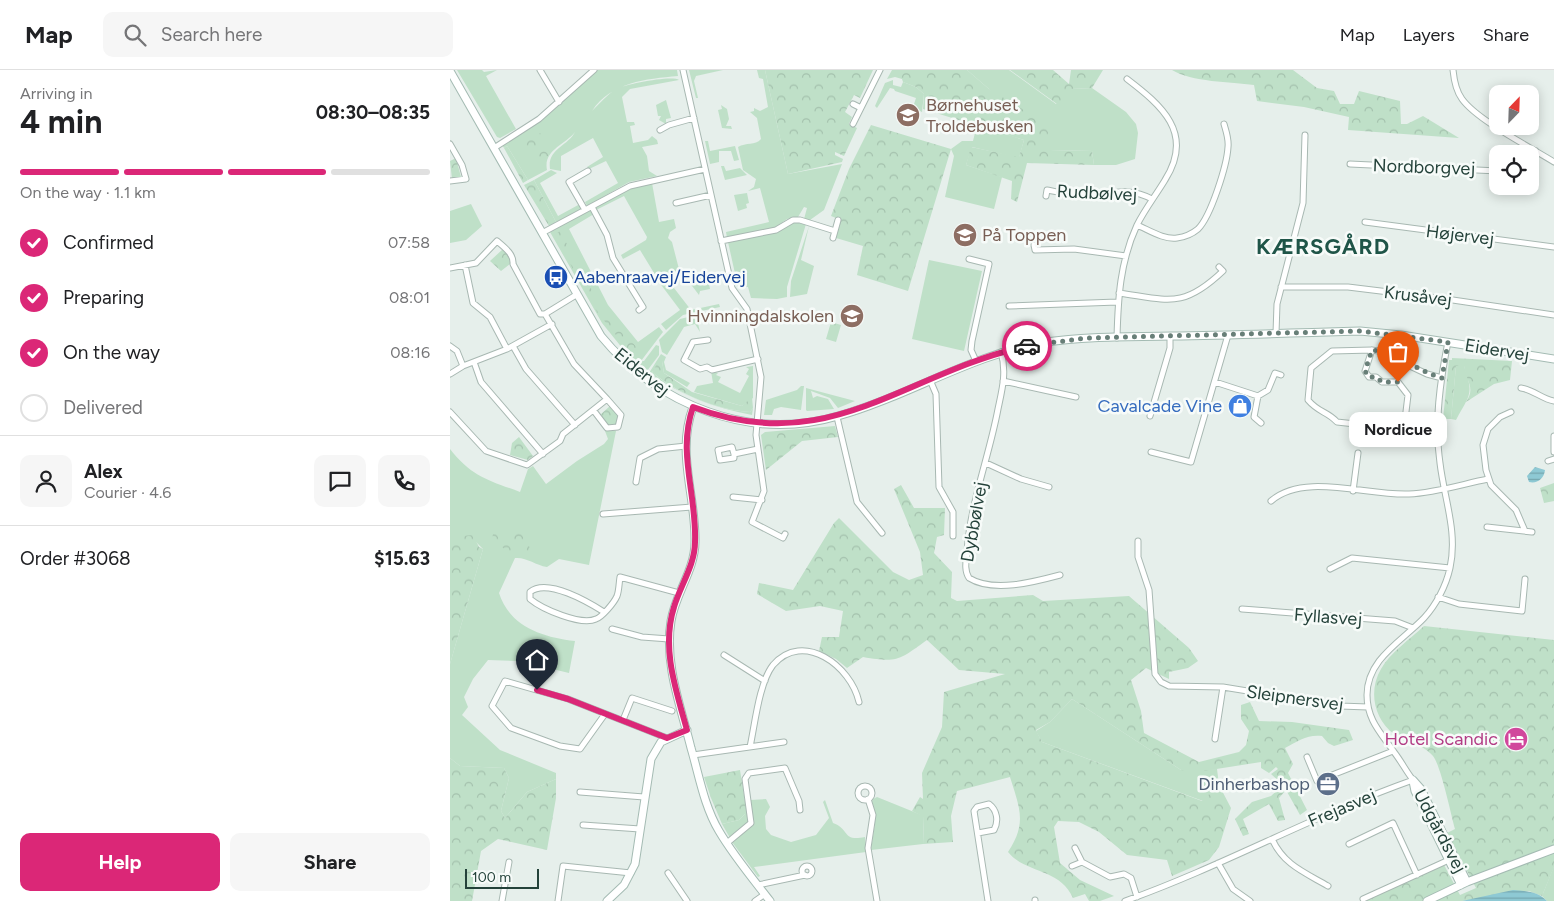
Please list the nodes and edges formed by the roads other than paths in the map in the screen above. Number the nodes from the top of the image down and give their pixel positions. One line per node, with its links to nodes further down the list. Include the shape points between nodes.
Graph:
1 (540, 70): 8 (street)
2 (594, 70): 8 (street)
3 (683, 70): 11 (street)
4 (880, 70): 10 (street)
5 (1453, 70): 17 (street, via 1461,98 1473,111)
6 (450, 71): 18 (street, Eidervej)
7 (1127, 79): 28 (street, Rudbølvej, via 1164,110 1175,137 1173,164)
8 (559, 102): 18 (street)
9 (852, 104): 10 (street)
10 (861, 108): 12 (street)
11 (694, 118): 14 (street, via 669,124); 22 (street)
12 (853, 124)
13 (1224, 124): 34 (street, Rudbølvej, via 1228,137 1226,158 1208,212 1198,228 1191,234 1174,238)
14 (660, 130)
15 (1305, 135): 46 (street, via 1303,203)
16 (450, 144): 25 (street, via 466,179)
17 (1527, 145)
18 (494, 148): 36 (street, Eidervej)
19 (1539, 153): 20 (street)
20 (1554, 162)
21 (1350, 164): 24 (street, Nordborgvej)
22 (705, 169): 26 (street); 30 (street, via 630,186)
23 (588, 171): 31 (street, via 569,182)
24 (1489, 171)
25 (450, 181)
26 (711, 195): 29 (street); 38 (street)
27 (1046, 196): 28 (street, Rudbølvej, via 1047,190 1083,196 1124,190)
28 (1152, 199): 34 (street, Rudbølvej)
29 (676, 203)
30 (592, 207): 31 (street); 51 (street, via 607,234 613,258 643,307)
31 (585, 210): 36 (street)
32 (838, 220): 35 (street)
33 (1365, 222): 40 (street, Højervej)
34 (1137, 225): 41 (street, Rudbølvej)
35 (835, 231): 37 (street); 38 (street, via 793,220 776,230)
36 (542, 233): 48 (street, Eidervej)
37 (833, 238)
38 (721, 241): 66 (street, via 732,288 747,309)
39 (1034, 245): 41 (street, via 1035,250 1074,248)
40 (1554, 247)
41 (1126, 256): 47 (street, Rudbølvej)
42 (969, 259): 68 (street, via 990,264 972,341)
43 (465, 265): 45 (street); 52 (street, via 476,263 497,241 513,259 540,314); 63 (street, via 474,303 490,318)
44 (1219, 267): 47 (street, via 1223,271 1206,287 1183,298 1168,300)
45 (450, 268)
46 (1281, 287): 53 (street, Krusåvej, via 1348,287); 55 (street)
47 (1119, 293): 49 (street, Rudbølvej)
48 (576, 295): 52 (street); 82 (street, Eidervej, via 601,336 625,363 653,385)
49 (1117, 302): 50 (street); 58 (street, Rudbølvej)
50 (1009, 306)
51 (639, 310)
52 (545, 314): 54 (street)
53 (1554, 315)
54 (552, 324): 62 (street); 80 (street, via 574,364)
55 (1276, 333): 56 (street, Eidervej); 60 (street, Eidervej, via 1366,332)
56 (1228, 335): 57 (street, Eidervej); 76 (street)
57 (1170, 336): 58 (street, Eidervej); 87 (street, via 1170,348)
58 (1117, 338): 65 (street, Eidervej, via 1061,340)
59 (708, 340): 66 (street, via 693,342 684,360 700,369 707,367 712,370)
60 (1448, 342): 67 (street, Eidervej); 73 (street, Udgårdsvej)
61 (450, 346): 70 (street, via 457,351)
62 (513, 346): 63 (street); 90 (street, via 526,369)
63 (507, 350): 69 (street)
64 (1372, 350): 64 (street, via 1365,371 1369,377 1376,377 1382,382 1398,382 1408,395 1405,420 1389,432 1337,422 1329,413 1318,411 1308,400 1311,368 1332,351); 73 (street)
65 (1001, 352): 68 (street, Eidervej); 75 (street, Dybbølvej)
66 (758, 359): 88 (street)
67 (1554, 359)
68 (976, 361): 74 (street, Eidervej)
69 (474, 362): 70 (street); 97 (street, via 481,382)
70 (463, 366): 71 (street)
71 (450, 374)
72 (1281, 375): 78 (street, via 1275,373 1268,390)
73 (1442, 378): 105 (street, Udgårdsvej, via 1438,438)
74 (930, 380): 86 (street, Eidervej); 117 (street, via 936,394 938,487 953,512)
75 (1003, 381): 79 (street); 101 (street, Dybbølvej)
76 (1215, 382): 78 (street); 94 (street, via 1191,462)
77 (1521, 388): 81 (street, via 1533,390)
78 (1258, 396): 89 (street, via 1253,413)
79 (1076, 397)
80 (607, 399): 83 (street); 83 (street, via 621,415 618,427 607,428)
81 (1554, 401)
82 (693, 407): 88 (street, Eidervej); 92 (street)
83 (594, 410): 90 (street)
84 (450, 412): 97 (street, via 486,451 527,465)
85 (1512, 412): 102 (street, via 1492,423 1484,437)
86 (837, 416): 88 (street, Eidervej, via 797,423); 115 (street, via 857,502)
87 (1150, 416)
88 (757, 423): 93 (street)
89 (1261, 423)
90 (575, 425): 97 (street)
91 (1554, 436): 96 (street)
92 (686, 446): 103 (street, via 658,449 640,458); 110 (street)
93 (758, 449): 98 (street); 108 (street, via 764,484)
94 (1151, 452)
95 (1358, 452): 106 (street)
96 (1554, 452)
97 (543, 454)
98 (734, 454)
99 (1554, 459): 100 (street)
100 (1548, 461)
101 (986, 463): 104 (street, Dybbølvej); 121 (street, Dybbølvej, via 968,538 966,572 969,578 984,584 1008,584)
102 (1488, 479): 105 (street); 113 (street, via 1516,510)
103 (636, 482)
104 (1049, 487)
105 (1444, 488): 106 (street, via 1405,494); 119 (street, Udgårdsvej, via 1452,529)
106 (1353, 491): 109 (street, via 1309,485 1287,490)
107 (733, 497): 108 (street)
108 (762, 500): 116 (street, via 752,522 783,538)
109 (1271, 501)
110 (692, 507): 111 (street); 123 (street, via 695,542)
111 (603, 514)
112 (1487, 527): 113 (street)
113 (1525, 531): 114 (street)
114 (1532, 532)
115 (882, 533)
116 (785, 534)
117 (953, 536)
118 (1138, 541): 132 (street, Sleipnersvej, via 1138,557 1149,590 1155,674 1169,686)
119 (1450, 568): 120 (street, via 1352,558); 124 (street, Udgårdsvej)
120 (1330, 569)
121 (1060, 576)
122 (1525, 579): 124 (street, via 1522,610 1459,604)
123 (679, 593): 126 (street, via 620,577 617,597); 129 (street, via 670,622)
124 (1438, 597): 127 (street, Udgårdsvej)
125 (1242, 610): 127 (street, Fyllasvej, via 1395,621)
126 (604, 612): 126 (street, via 598,619 591,620 559,614 536,604 530,599 530,592 535,588 561,591)
127 (1413, 628): 134 (street, Udgårdsvej, via 1387,651 1375,667 1367,692)
128 (612, 630): 129 (street)
129 (669, 639): 138 (street, via 672,676)
130 (724, 655): 131 (street)
131 (765, 681): 133 (street, via 773,665 782,657 815,653 843,670 856,690); 142 (street)
132 (1223, 687): 134 (street, Sleipnersvej, via 1340,706); 140 (street, Sleipnersvej)
133 (859, 702)
134 (1368, 707): 143 (street, Udgårdsvej, via 1377,730)
135 (672, 711): 137 (street, via 632,698)
136 (605, 714): 136 (street, via 568,699 505,681 492,706 511,728 560,746 580,749); 137 (street)
137 (623, 720): 139 (street)
138 (687, 730): 139 (street); 144 (street)
139 (667, 738): 148 (street, via 656,748 651,759)
140 (1215, 738)
141 (784, 742): 142 (street)
142 (750, 747): 144 (street)
143 (1393, 751): 145 (street, via 1317,781); 146 (street, Udgårdsvej)
144 (693, 755): 155 (street, via 706,802)
145 (1307, 758)
146 (1412, 780): 154 (street, Frejasvej, via 1357,800); 159 (street, Udgårdsvej, via 1421,788)
147 (580, 792): 148 (street)
148 (644, 797): 152 (street)
149 (868, 799): 180 (street, via 873,816 868,848)
150 (800, 810): 155 (street, via 785,768 748,773 745,779 751,822)
151 (583, 825): 152 (street)
152 (640, 829): 164 (street)
153 (978, 833): 153 (street, via 994,830 996,826 997,816 989,804 974,810); 181 (street)
154 (1272, 839): 162 (street, Frejasvej); 170 (street, via 1282,857)
155 (727, 843): 169 (street)
156 (1349, 844): 167 (street, via 1393,823)
157 (1075, 848): 161 (street)
158 (1554, 849): 168 (street)
159 (1451, 859): 167 (street); 168 (street, Udgårdsvej)
160 (509, 862): 174 (street)
161 (1082, 862): 163 (street); 172 (street, via 1110,877 1124,874 1131,878)
162 (1218, 863): 172 (street, Frejasvej); 183 (street, via 1233,889)
163 (1072, 866)
164 (631, 873): 175 (street, via 563,866); 176 (street)
165 (668, 873): 177 (street)
166 (806, 875): 169 (street)
167 (1417, 875): 173 (street)
168 (1464, 883): 184 (street)
169 (758, 885): 171 (street)
170 (1328, 886)
171 (765, 894): 178 (street); 179 (street)
172 (1137, 897): 182 (street, Frejasvej)
173 (1363, 899)
174 (502, 901)
175 (558, 901)
176 (608, 901)
177 (687, 901)
178 (755, 901)
179 (770, 901)
180 (877, 901)
181 (988, 901)
182 (1125, 901)
183 (1250, 901)
184 (1427, 901)

